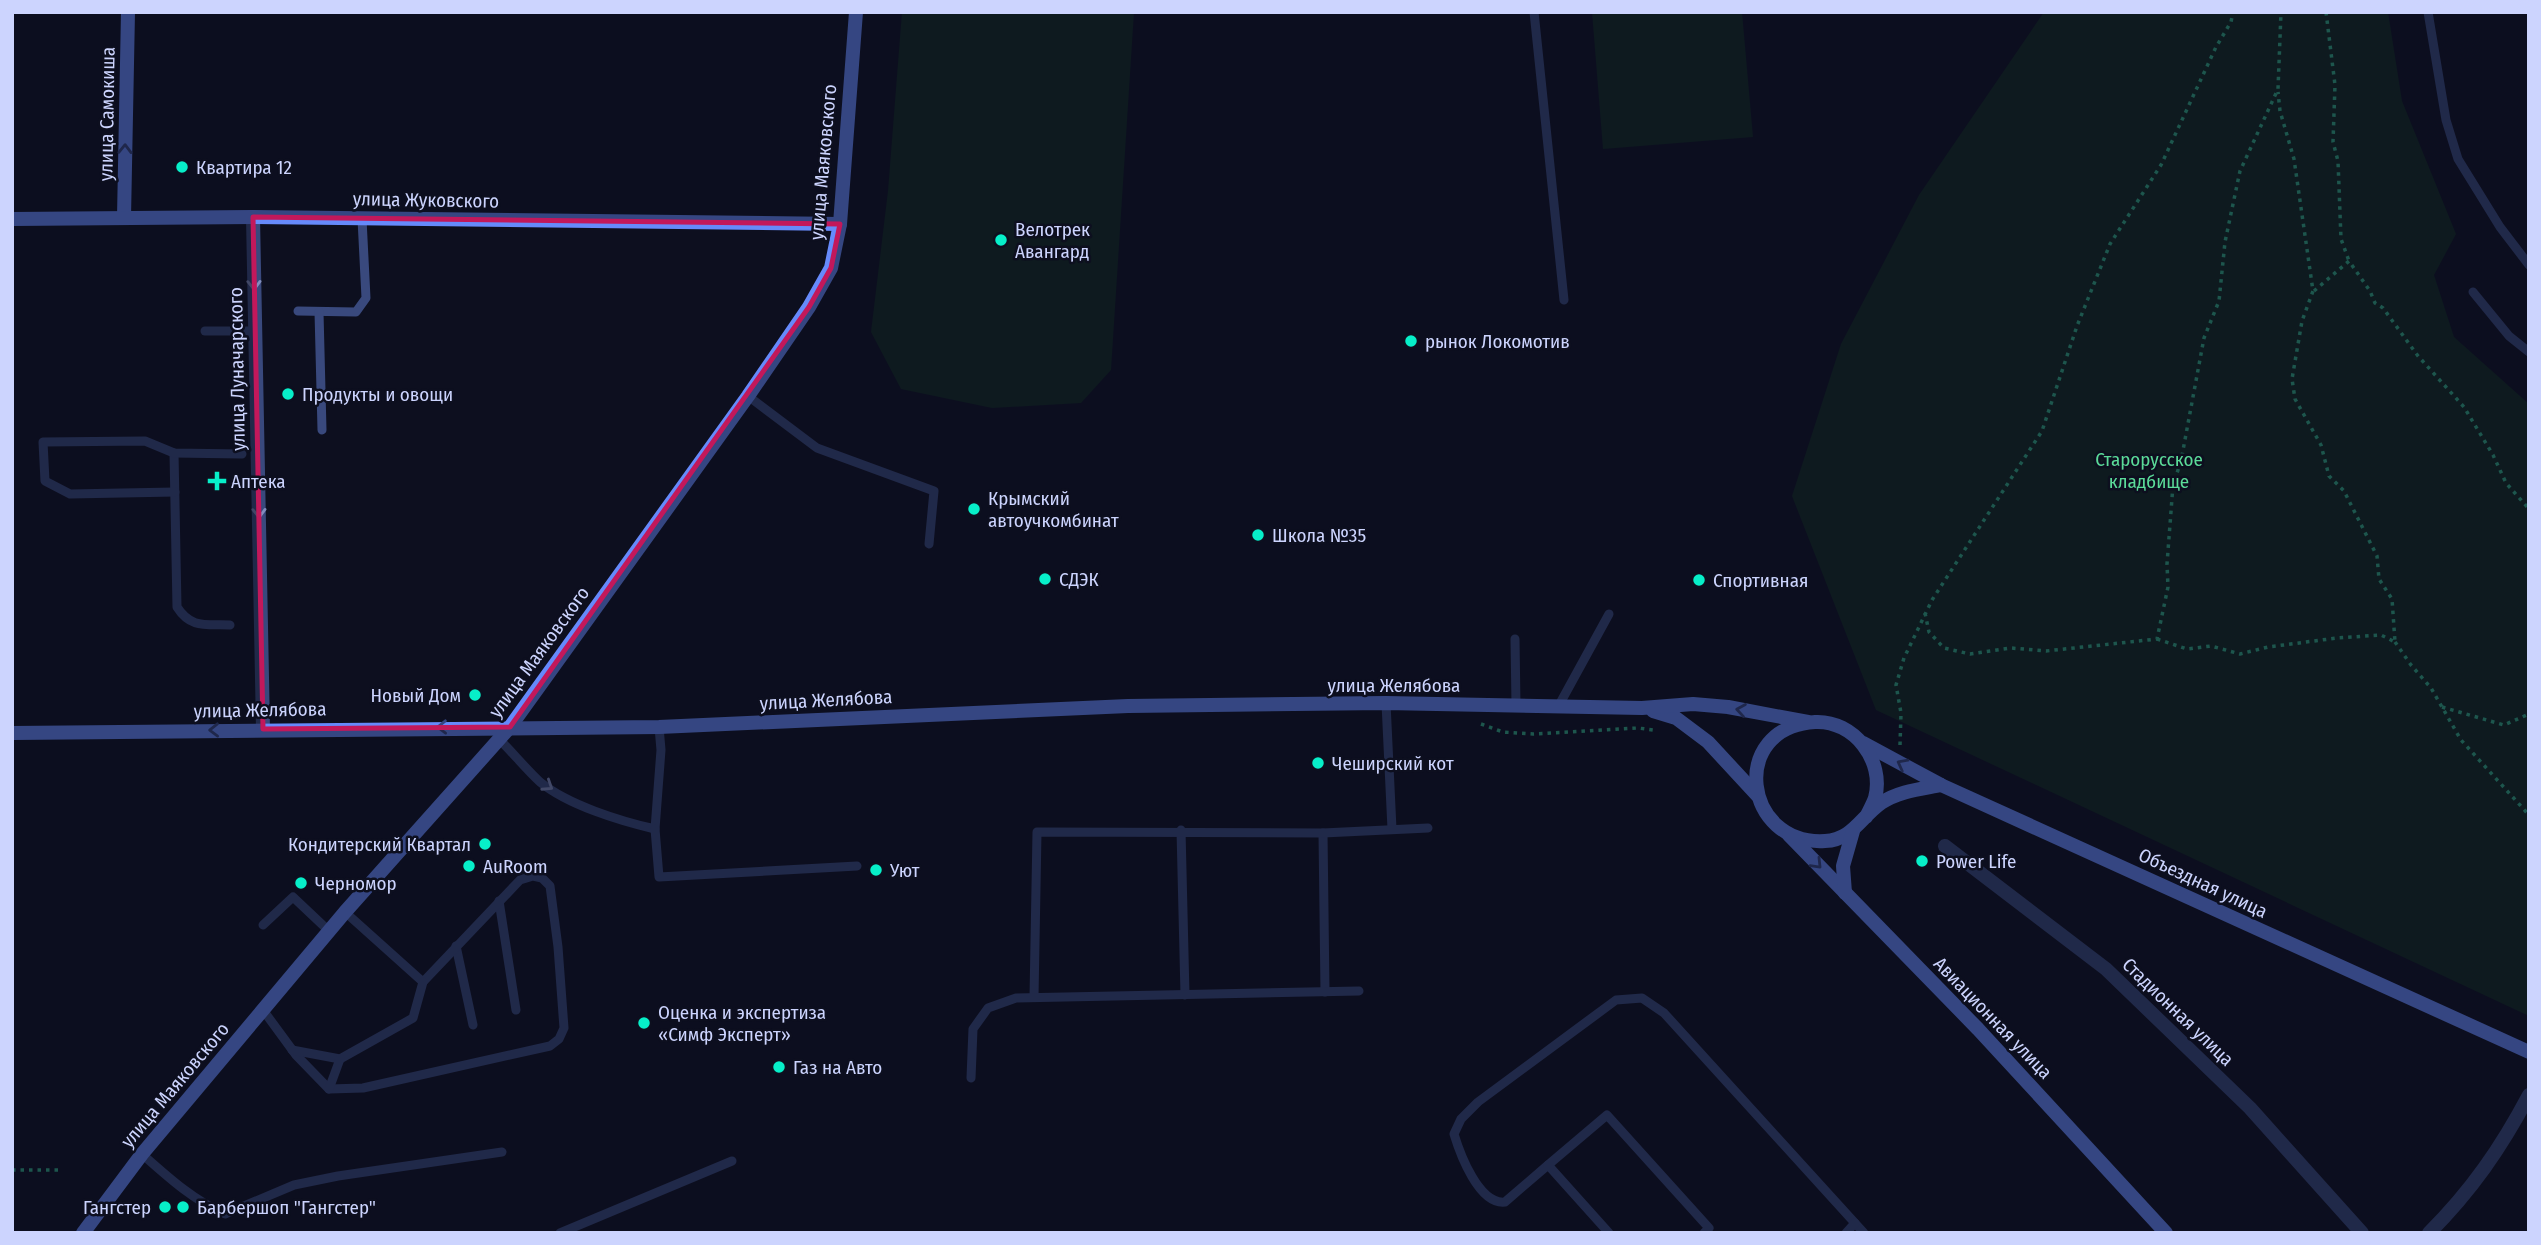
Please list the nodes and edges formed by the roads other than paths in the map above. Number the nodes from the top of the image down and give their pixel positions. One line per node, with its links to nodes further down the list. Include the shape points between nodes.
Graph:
1 (128, 12): 5 (main road, улица Самокиша, one-way to 1)
2 (856, 12): 9 (main road, улица Маяковского)
3 (1534, 12): 12 (lane)
4 (2428, 12): 10 (lane, via 2446,120 2458,159)
5 (124, 217): 6 (main road, улица Жуковского); 7 (main road, улица Жуковского)
6 (253, 217): 8 (main road, улица Жуковского); 16 (street, улица Луначарского, one-way to 16)
7 (12, 219)
8 (362, 219): 9 (main road, улица Жуковского); 14 (lane, via 366,298 356,312)
9 (840, 224): 18 (main road, улица Маяковского, via 831,268)
10 (2529, 265)
11 (2473, 292): 17 (lane)
12 (1564, 300)
13 (299, 312): 14 (lane)
14 (319, 312): 19 (lane)
15 (205, 331): 16 (lane)
16 (255, 331): 34 (street, улица Луначарского, one-way to 34)
17 (2529, 352)
18 (748, 396): 23 (lane, via 817,448 934,491); 32 (main road, улица Маяковского)
19 (322, 430)
20 (174, 453): 21 (lane); 22 (lane); 22 (lane, via 145,441 43,442 45,481 70,494)
21 (242, 454)
22 (175, 492): 25 (lane, via 177,607 185,620 194,624)
23 (929, 544)
24 (1609, 614): 29 (lane)
25 (230, 625)
26 (1515, 639): 28 (lane)
27 (1387, 702): 28 (main road, улица Желябова); 33 (main road, улица Желябова, via 1128,706); 43 (lane)
28 (1516, 705): 29 (main road, улица Желябова)
29 (1558, 707): 30 (main road, улица Желябова)
30 (1642, 708): 31 (main road, one-way to 30, via 1693,704); 39 (main road, via 1676,718 1708,741)
31 (1808, 722): 37 (main road, via 1833,723); 39 (main road, via 1793,725 1767,744 1755,774)
32 (510, 727): 33 (main road, улица Желябова); 34 (main road, улица Желябова, one-way to 34); 36 (main road, улица Маяковского)
33 (659, 727): 42 (lane)
34 (263, 729): 35 (main road, улица Желябова, one-way to 35)
35 (12, 733)
36 (499, 739): 42 (lane, one-way to 42, via 552,789 606,815); 52 (main road, улица Маяковского)
37 (1863, 743): 38 (main road, Объездная улица, one-way to 37); 40 (main road, via 1876,782)
38 (1941, 785): 40 (main road, via 1893,796); 65 (main road, Объездная улица)
39 (1757, 795): 47 (main road, via 1774,823)
40 (1866, 817): 45 (main road)
41 (1428, 828): 43 (lane)
42 (655, 829): 49 (lane, via 659,877)
43 (1392, 829): 46 (lane)
44 (1181, 830): 46 (lane); 59 (lane); 60 (lane, via 1037,832)
45 (1853, 831): 47 (main road, via 1825,841); 50 (main road, via 1843,866)
46 (1322, 833): 57 (lane)
47 (1789, 835): 50 (main road, Авиационная улица, one-way to 50)
48 (1944, 846): 82 (street, Стадионная улица, via 2106,969 2250,1108)
49 (857, 866)
50 (1845, 893): 81 (main road, Авиационная улица, via 2034,1088)
51 (499, 901): 55 (lane); 62 (lane); 68 (lane, via 520,880 533,876 550,886 564,1028 559,1040 550,1046 363,1087)
52 (345, 912): 54 (main road, улица Маяковского); 56 (lane)
53 (263, 925): 54 (lane, via 293,897)
54 (329, 931): 61 (main road, улица Маяковского)
55 (456, 946): 56 (lane); 63 (lane)
56 (423, 982): 66 (lane, via 413,1018)
57 (1325, 992): 58 (lane); 59 (lane)
58 (1359, 992)
59 (1185, 995): 60 (lane)
60 (1034, 997): 67 (lane, via 988,1008 973,1029)
61 (263, 1010): 64 (lane); 71 (main road, улица Маяковского)
62 (516, 1010)
63 (473, 1025)
64 (292, 1050): 66 (lane); 68 (lane)
65 (2529, 1052)
66 (340, 1059): 68 (lane)
67 (971, 1078)
68 (329, 1089)
69 (2529, 1096): 83 (street, via 2506,1139 2456,1206)
70 (502, 1152): 71 (lane, via 294,1185 225,1214 205,1206)
71 (142, 1154): 75 (main road, улица Маяковского)
72 (732, 1161): 76 (lane)
73 (1548, 1165): 74 (lane, via 1498,1203 1466,1170 1454,1134 1478,1102 1616,1000 1642,998 1664,1013); 77 (lane); 78 (lane, via 1607,1115 1709,1228)
74 (1856, 1223): 79 (lane); 80 (lane)
75 (83, 1233)
76 (560, 1233)
77 (1609, 1233)
78 (1704, 1233)
79 (1846, 1233)
80 (1864, 1233)
81 (2166, 1233)
82 (2362, 1233)
83 (2429, 1233)

